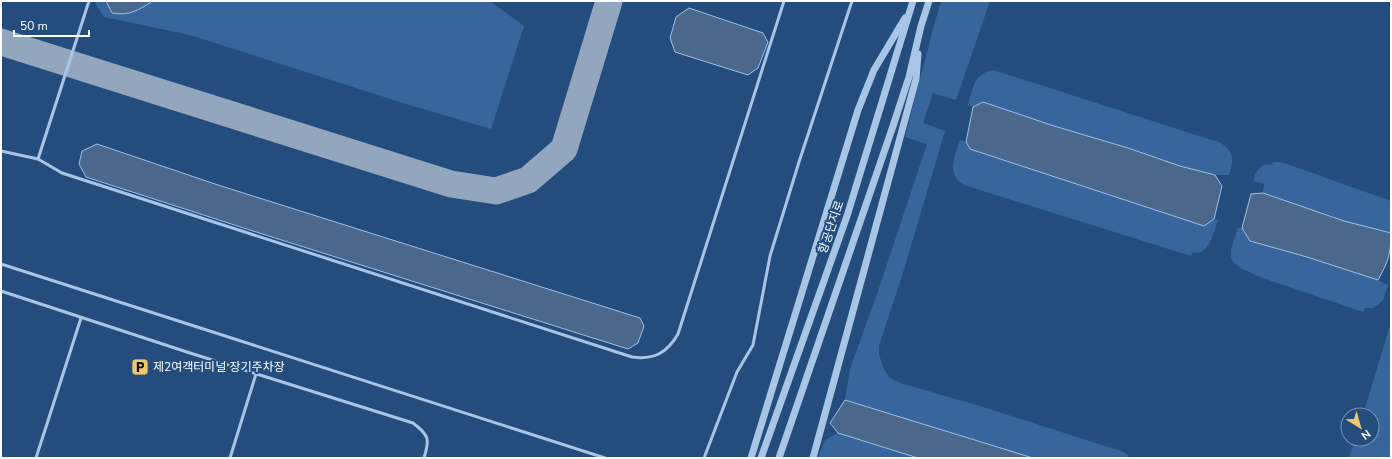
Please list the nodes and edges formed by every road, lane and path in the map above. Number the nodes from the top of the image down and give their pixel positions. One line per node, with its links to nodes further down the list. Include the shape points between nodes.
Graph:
1 (89, 1): 9 (lane)
2 (784, 1): 9 (lane, via 678,334 672,345 651,358 632,357 62,173)
3 (852, 1): 18 (lane, via 770,256 753,345 737,372)
4 (913, 1): 6 (street, 항공단지로)
5 (929, 1): 7 (street, via 921,26)
6 (910, 10): 19 (street, via 874,70 858,110); 20 (street, 항공단지로, via 847,216)
7 (912, 78): 21 (street, via 893,126); 22 (street, via 902,129)
8 (1, 151): 9 (lane)
9 (38, 159)
10 (1, 264): 17 (lane)
11 (1, 291): 12 (lane)
12 (81, 318): 13 (lane); 14 (lane)
13 (256, 374): 15 (lane); 16 (lane, via 413,423 424,431 429,444)
14 (36, 458)
15 (230, 458)
16 (424, 458)
17 (605, 458)
18 (704, 458)
19 (751, 458)
20 (761, 458)
21 (779, 458)
22 (813, 458)

